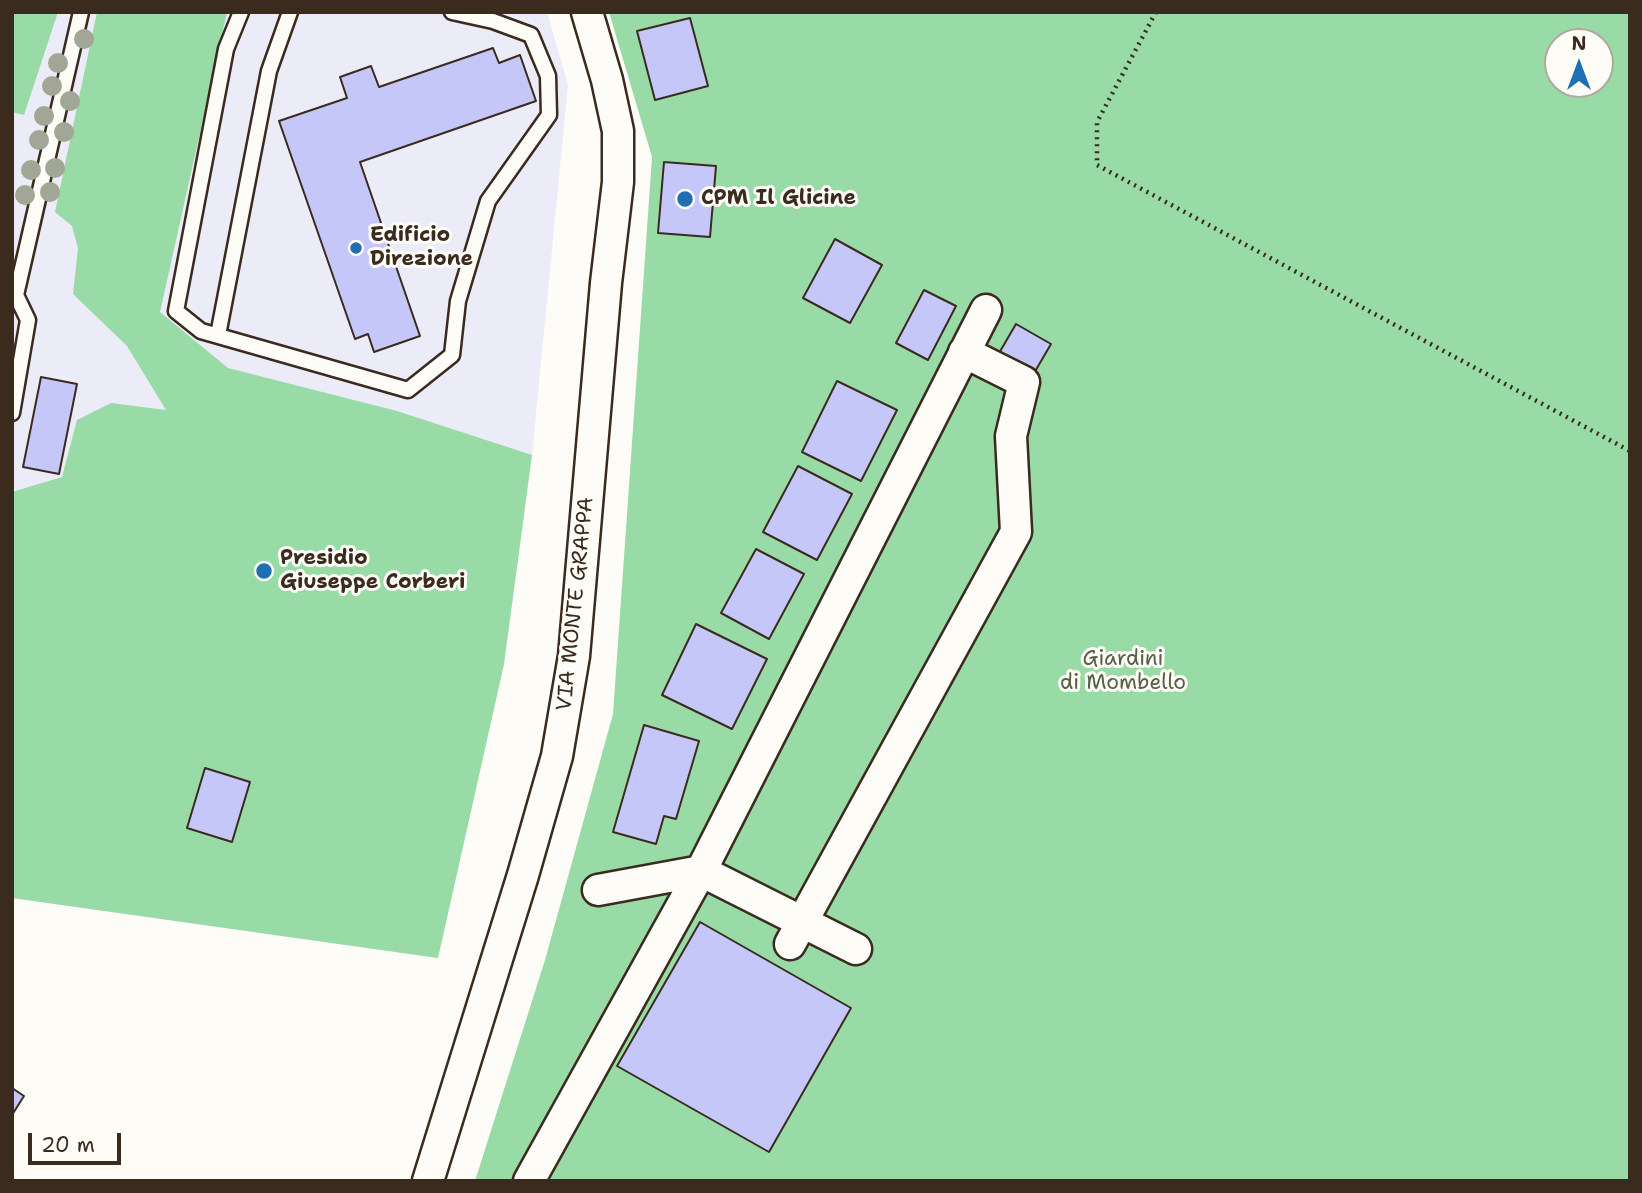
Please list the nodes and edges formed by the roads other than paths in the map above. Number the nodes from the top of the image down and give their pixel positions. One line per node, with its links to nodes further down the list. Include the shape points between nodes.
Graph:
1 (81, 12): 9 (lane, via 16,295 28,320)
2 (241, 12): 7 (lane, via 226,49 176,311 201,331)
3 (290, 12): 7 (lane, via 269,71)
4 (452, 12): 7 (lane, via 531,35 548,76 549,115 488,201 458,301 452,355 408,390)
5 (587, 12): 14 (street, VIA MONTE GRAPPA, via 618,131 618,182 574,656 553,769)
6 (986, 310): 8 (street)
7 (218, 335)
8 (964, 352): 10 (street); 12 (street, via 1024,382 1010,436 1016,532)
9 (12, 413)
10 (701, 872): 11 (street); 12 (street); 15 (street)
11 (598, 890)
12 (796, 933): 13 (street)
13 (856, 949)
14 (428, 1181)
15 (528, 1181)

